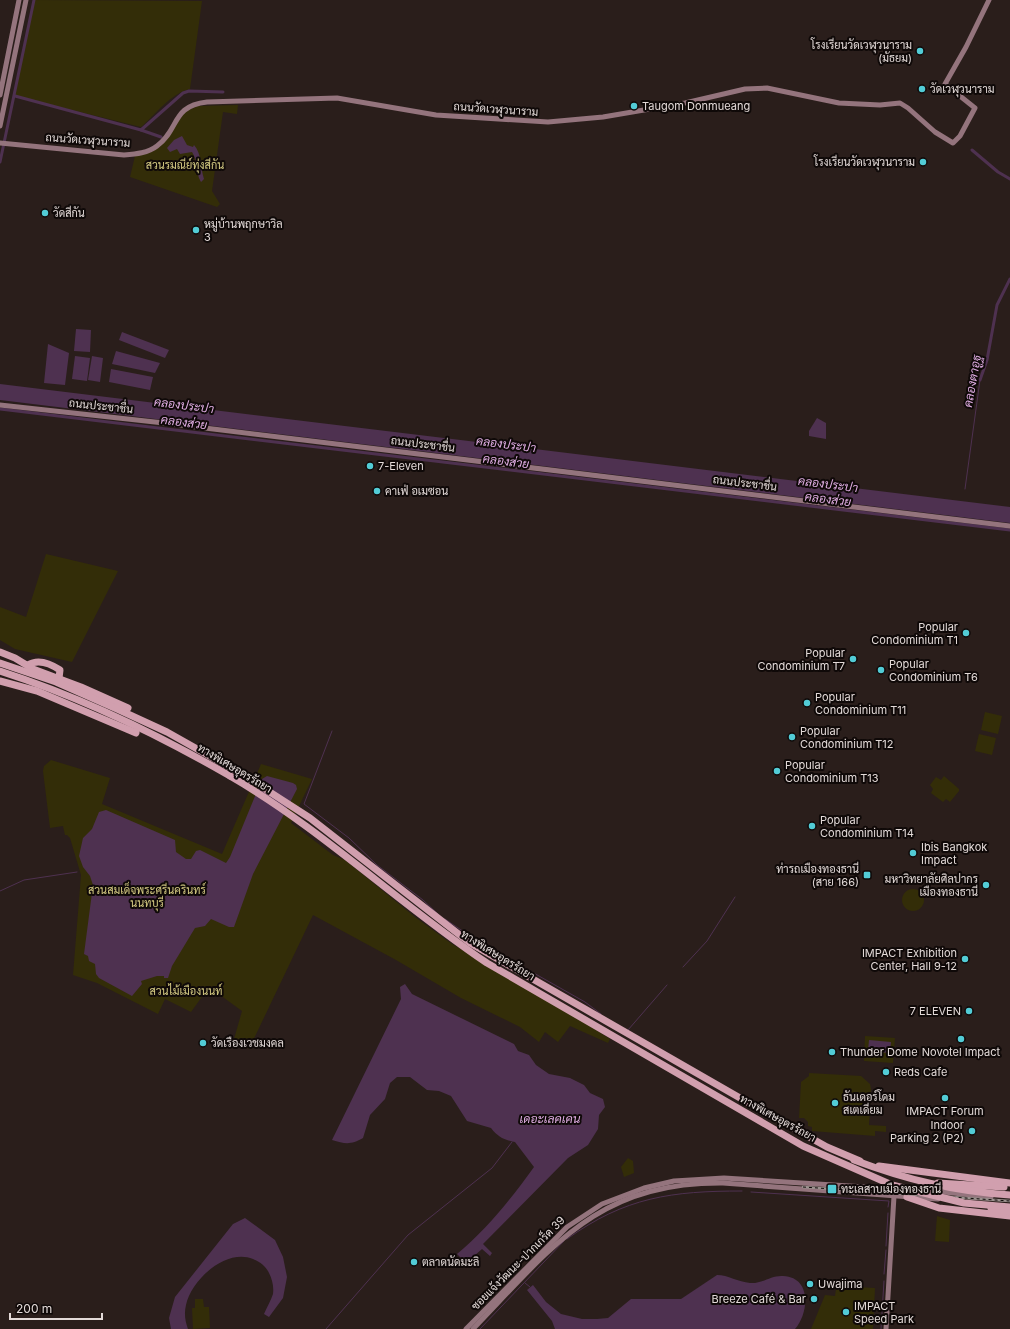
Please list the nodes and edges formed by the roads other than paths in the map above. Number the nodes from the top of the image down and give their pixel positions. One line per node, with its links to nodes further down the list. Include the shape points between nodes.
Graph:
1 (19, 0): 4 (street)
2 (26, 0): 5 (street)
3 (989, 0): 6 (street, ถนนวัดเวฬุวนาราม, via 945,84 975,108 960,136 953,143 935,132 900,103 839,103 776,89 754,87 672,106 548,122 436,115 337,98 207,102 190,105 184,109 163,141 138,154 124,155)
4 (0, 95)
5 (0, 126)
6 (2, 144)
7 (0, 405): 8 (street, ถนนประชาชื่น)
8 (1010, 526)
9 (0, 652): 12 (highway)
10 (0, 660): 12 (highway)
11 (0, 663): 17 (highway, ทางพิเศษอุดรรัถยา, via 56,682 167,732)
12 (31, 667): 14 (highway); 14 (highway, via 39,662 50,664 60,670)
13 (0, 671): 16 (highway, ทางพิเศษอุดรรัถยา, via 44,685)
14 (58, 678): 17 (highway, via 181,734)
15 (0, 681): 16 (highway, via 37,691 145,736)
16 (169, 743): 28 (highway, ทางพิเศษอุดรรัถยา, bridge, via 240,782 306,826 448,936 487,963 803,1146 892,1185)
17 (245, 776): 18 (highway, ทางพิเศษอุดรรัถยา, via 310,818 470,943 747,1102)
18 (854, 1160): 21 (highway, bridge, via 887,1168); 24 (highway, ทางพิเศษอุดรรัถยา, bridge, via 892,1175 940,1187)
19 (900, 1174): 20 (highway, via 913,1179)
20 (948, 1183): 22 (highway); 23 (highway)
21 (1010, 1183)
22 (1010, 1188)
23 (920, 1190): 27 (street, ซอยแจ้งวัฒนะ-ปากเกร็ด 39); 32 (street, ซอยแจ้งวัฒนะ-ปากเกร็ด 39, via 724,1178 674,1181 644,1188 602,1204 567,1227)
24 (1010, 1195)
25 (894, 1196): 26 (street, ซอยแจ้งวัฒนะ-ปากเกร็ด 39); 33 (street, ซอยแจ้งวัฒนะ-ปากเกร็ด 39, via 711,1183 674,1186 646,1192 608,1207 570,1231); 34 (street)
26 (908, 1197): 29 (street, ซอยแจ้งวัฒนะ-ปากเกร็ด 39); 31 (highway, via 939,1208)
27 (1010, 1198)
28 (964, 1203): 29 (highway, ทางพิเศษอุดรรัถยา, bridge); 30 (highway, bridge)
29 (1010, 1205)
30 (1010, 1212)
31 (1010, 1216)
32 (466, 1329)
33 (473, 1329)
34 (886, 1329)

